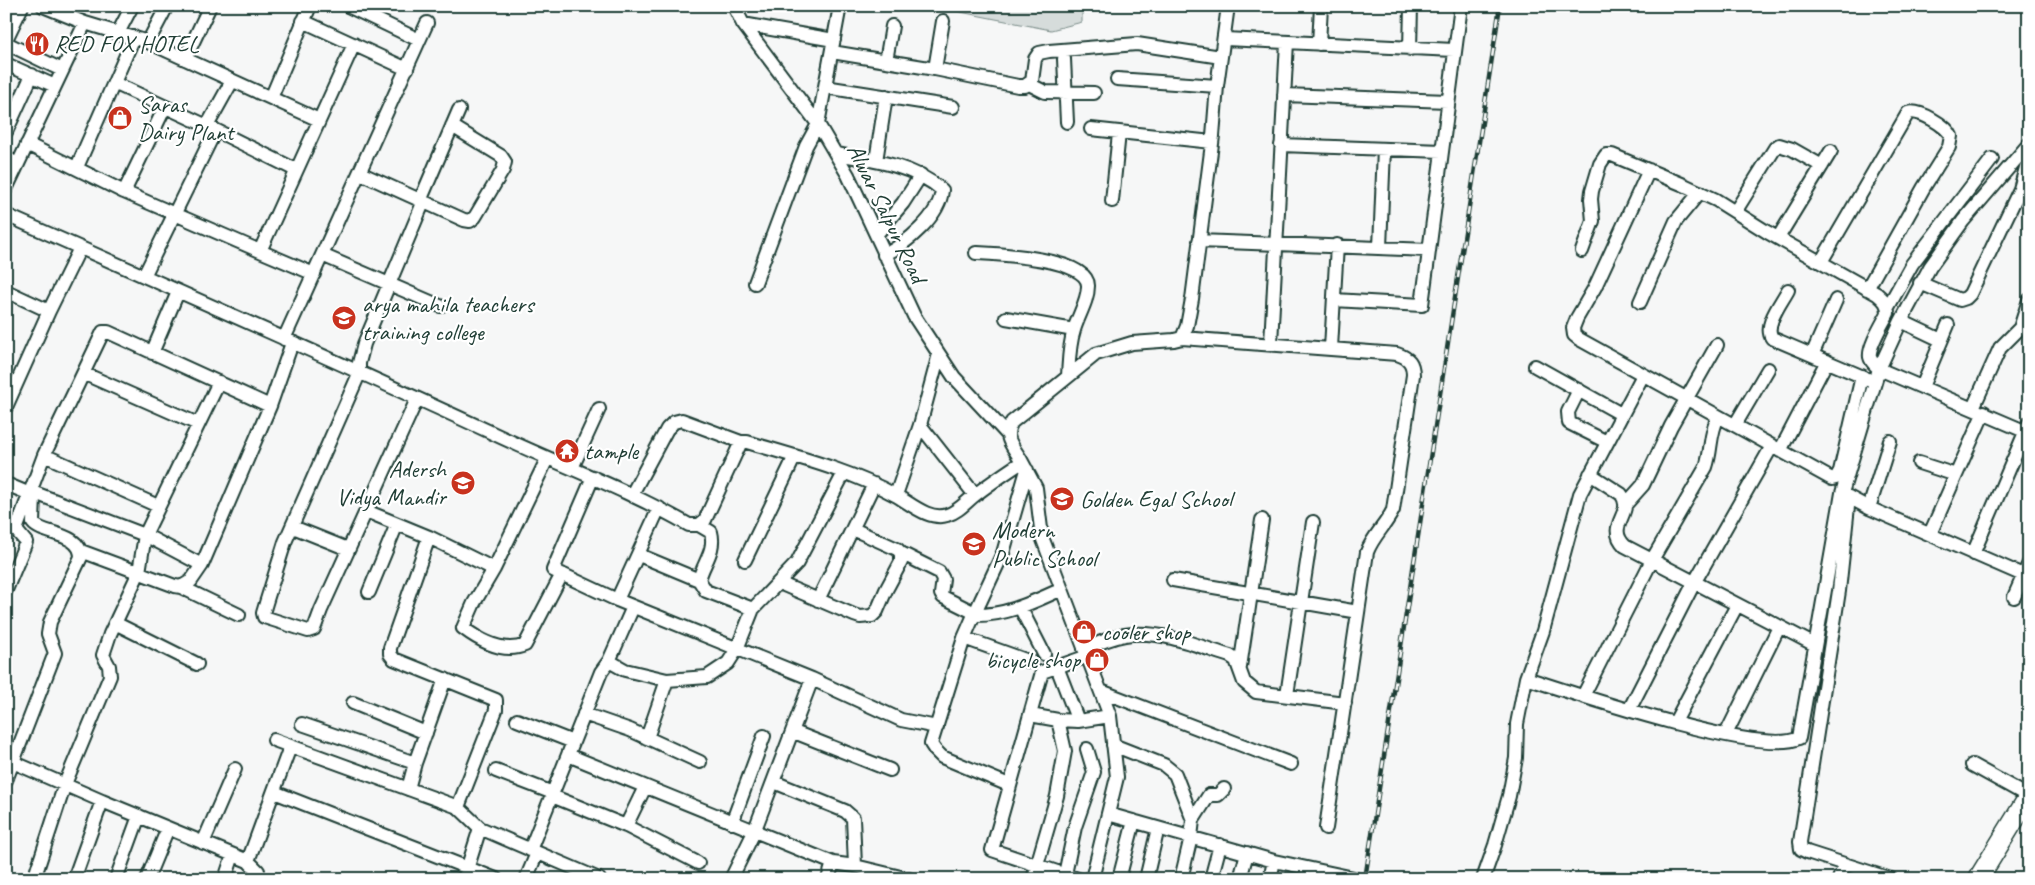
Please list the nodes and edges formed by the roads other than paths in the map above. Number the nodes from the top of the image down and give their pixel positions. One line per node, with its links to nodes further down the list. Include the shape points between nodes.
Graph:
1 (20, 6): 21 (main road)
2 (43, 6): 16 (street)
3 (132, 6): 20 (street)
4 (166, 6): 25 (street)
5 (206, 6): 34 (street, via 209,8)
6 (310, 6): 14 (street)
7 (348, 6): 23 (street)
8 (734, 6): 18 (street, Alwar Salpur Road)
9 (840, 6): 30 (street)
10 (1228, 6): 24 (street)
11 (1321, 6): 29 (street)
12 (1411, 6): 31 (street)
13 (1461, 6): 32 (street)
14 (303, 21): 28 (street); 53 (street)
15 (943, 21): 39 (street)
16 (85, 22): 20 (street); 40 (street)
17 (427, 23): 23 (street)
18 (743, 24): 30 (street); 60 (street, Alwar Salpur Road)
19 (892, 26): 36 (street)
20 (118, 33): 22 (street)
21 (6, 34)
22 (134, 37): 25 (street); 44 (street)
23 (419, 40): 38 (street)
24 (1225, 40): 26 (street); 33 (street)
25 (148, 42): 34 (street)
26 (1287, 42): 29 (street); 51 (street)
27 (6, 43): 40 (street)
28 (354, 44): 38 (street); 58 (street)
29 (1319, 44): 31 (street)
30 (833, 46): 36 (street); 48 (street)
31 (1410, 49): 32 (street)
32 (1454, 50): 54 (street)
33 (1221, 57): 45 (street, via 1137,44 1039,53); 47 (street)
34 (185, 59): 43 (street)
35 (1064, 59): 49 (street)
36 (886, 61): 39 (street)
37 (6, 64): 41 (street)
38 (407, 69): 82 (street)
39 (935, 69): 45 (street, via 1018,86)
40 (62, 70): 46 (street)
41 (32, 75): 46 (street); 64 (street)
42 (1117, 79): 47 (street)
43 (232, 81): 53 (street); 62 (street)
44 (114, 83): 55 (street); 79 (street)
45 (1029, 84): 49 (street, via 1044,92)
46 (55, 86): 67 (street)
47 (1217, 86): 66 (street)
48 (825, 87): 52 (street); 60 (street)
49 (1066, 92): 50 (street); 59 (street)
50 (1094, 93)
51 (1284, 95): 54 (street); 69 (street)
52 (886, 96): 56 (street); 77 (street)
53 (270, 98): 58 (street)
54 (1448, 101): 71 (street)
55 (165, 107): 62 (street); 85 (street)
56 (953, 107)
57 (459, 110): 61 (street)
58 (319, 120): 80 (street)
59 (1068, 122)
60 (818, 124): 73 (street, Alwar Salpur Road); 110 (street, via 806,146)
61 (452, 126): 88 (street); 88 (street, via 500,156 505,162 503,170 470,221)
62 (211, 129): 80 (street); 90 (street)
63 (1091, 129): 65 (street)
64 (6, 132)
65 (1119, 133): 66 (street); 87 (street)
66 (1212, 142): 94 (street)
67 (27, 144): 76 (street); 79 (street)
68 (2029, 144): 108 (street, via 1963,222)
69 (1281, 145): 70 (street); 95 (street)
70 (1384, 148): 71 (street); 97 (street)
71 (1442, 151): 99 (street)
72 (1831, 151): 78 (street)
73 (836, 154): 77 (street); 92 (street, Alwar Salpur Road)
74 (2029, 157): 108 (street, via 2020,189 1970,294 1960,300)
75 (1992, 159): 120 (street, via 1912,264)
76 (12, 161): 84 (street)
77 (876, 161): 83 (street)
78 (1822, 166): 89 (street, via 1779,145); 93 (street)
79 (77, 167): 85 (street)
80 (296, 170): 100 (street)
81 (1649, 170): 86 (street); 101 (street, via 1612,155 1603,157 1591,199 1593,221); 140 (street, via 1573,328 1579,339)
82 (360, 173): 88 (street); 103 (street)
83 (921, 175): 92 (street); 104 (street, via 942,190 941,198 912,238)
84 (6, 189)
85 (124, 192): 90 (street)
86 (1700, 192): 89 (street); 118 (street, via 1676,221)
87 (1112, 201)
88 (422, 202): 109 (street)
89 (1735, 212): 93 (street)
90 (175, 213): 100 (street); 107 (street)
91 (6, 215): 98 (street)
92 (876, 235): 104 (street, Alwar Salpur Road)
93 (1778, 238): 105 (street)
94 (1199, 241): 95 (street); 126 (street, via 1192,299)
95 (1276, 242): 96 (street); 129 (street)
96 (1337, 245): 97 (street); 115 (street)
97 (1380, 247): 99 (street)
98 (80, 248): 107 (street); 121 (street)
99 (1429, 250): 115 (street, via 1422,305)
100 (260, 251): 106 (street)
101 (1582, 251)
102 (976, 253): 125 (street, via 1056,263 1086,278 1087,293)
103 (322, 255): 106 (street); 109 (street)
104 (884, 255): 133 (street, Alwar Salpur Road, via 914,316)
105 (1821, 262): 111 (street); 111 (street, via 1908,113 1917,112 1945,127 1951,136 1949,147)
106 (314, 274): 128 (street)
107 (144, 276): 114 (street)
108 (1920, 282): 123 (street)
109 (389, 283): 119 (street); 139 (street, via 364,344)
110 (754, 283)
111 (1867, 289): 120 (street, via 1885,301)
112 (1788, 290): 134 (street, via 1771,322 1770,335)
113 (6, 291): 121 (street)
114 (178, 292): 128 (street); 132 (street)
115 (1334, 300): 131 (street)
116 (1836, 300): 134 (street)
117 (2029, 300): 152 (street, via 2020,328 2000,348)
118 (1640, 302)
119 (440, 306)
120 (1888, 307): 143 (street, via 1870,349)
121 (49, 311): 150 (street)
122 (1006, 318): 125 (street)
123 (1901, 321): 127 (street); 143 (street)
124 (1948, 325): 127 (street)
125 (1074, 330): 141 (street)
126 (1182, 338): 129 (street); 141 (street, via 1121,345 1096,354)
127 (1941, 340): 145 (street)
128 (288, 341): 139 (street); 149 (street)
129 (1271, 343): 131 (street)
130 (1717, 345): 148 (street)
131 (1331, 348): 228 (street, via 1397,354 1405,356 1413,367 1392,510 1370,542)
132 (152, 352): 138 (street, via 103,332); 144 (street)
133 (939, 354): 156 (street); 159 (street, Alwar Salpur Road, via 954,377)
134 (1812, 356): 135 (street)
135 (1826, 361): 142 (street); 163 (street)
136 (1535, 366): 146 (street)
137 (1768, 369): 157 (street)
138 (84, 374): 155 (street); 164 (street)
139 (359, 374): 147 (street); 191 (street)
140 (1643, 375): 148 (street); 153 (street)
141 (1068, 376): 159 (street, via 1017,416)
142 (1862, 376): 143 (street); 163 (street, via 1836,478 1827,478)
143 (1878, 376): 145 (street); 180 (street)
144 (219, 382): 149 (street); 155 (street)
145 (1922, 387): 152 (street)
146 (1578, 390): 153 (street); 162 (street, via 1568,412 1569,423)
147 (417, 399): 166 (street); 185 (street)
148 (1686, 399): 154 (street); 181 (street, via 1643,485)
149 (270, 406): 206 (street)
150 (6, 408)
151 (600, 409): 169 (street)
152 (1979, 410): 158 (street); 172 (street)
153 (1621, 414): 162 (street)
154 (1718, 417): 157 (street); 204 (street, via 1711,433 1706,467)
155 (198, 424): 182 (street)
156 (920, 425): 178 (street); 179 (street)
157 (1735, 425): 163 (street)
158 (2028, 429): 201 (street)
159 (1007, 434): 168 (street, Alwar Salpur Road)
160 (1890, 441): 184 (street)
161 (742, 442): 165 (street); 177 (street, via 682,420 674,422 667,429); 189 (street, via 705,520)
162 (1607, 442): 171 (street)
163 (1776, 449): 214 (street)
164 (44, 455): 176 (street); 182 (street)
165 (795, 456): 170 (street); 203 (street)
166 (547, 459): 169 (street); 207 (street)
167 (1919, 462): 172 (street)
168 (1024, 465): 179 (street, via 1019,464); 216 (street, Alwar Salpur Road, via 1036,488 1042,537); 229 (street, via 1003,553)
169 (572, 468): 173 (street)
170 (844, 473): 175 (street); 213 (street, via 798,563)
171 (1590, 474): 181 (street, via 1621,494); 243 (street, via 1580,494 1544,631)
172 (1956, 475): 194 (street)
173 (593, 477): 177 (street); 209 (street, via 554,570)
174 (6, 484): 176 (street)
175 (874, 484): 178 (street); 193 (street)
176 (32, 494): 190 (street, via 32,515); 192 (street); 195 (street)
177 (632, 494): 183 (street)
178 (896, 495): 179 (street, via 937,517 954,513)
179 (975, 495)
180 (1845, 495): 184 (street); 234 (street); 314 (street, via 1839,590 1800,842 1801,848 1807,852)
181 (1626, 504): 204 (street, via 1617,529 1619,540)
182 (158, 506): 195 (street)
183 (660, 508): 189 (street, via 689,526); 202 (street)
184 (1869, 508): 194 (street)
185 (366, 510): 188 (street); 198 (street)
186 (1262, 520): 219 (street)
187 (1313, 522): 223 (street)
188 (397, 524): 196 (street); 218 (street)
189 (699, 526): 211 (street, via 711,532 713,540)
190 (36, 527): 197 (street); 199 (street, via 56,532)
191 (293, 527): 198 (street); 198 (street, via 285,542 263,613 267,618 308,631 314,629)
192 (11, 528): 197 (street)
193 (853, 529): 200 (street); 222 (street)
194 (1930, 534): 201 (street)
195 (145, 535): 206 (street); 208 (street)
196 (429, 538): 207 (street); 244 (street, via 390,654 394,659)
197 (26, 542): 217 (street)
198 (348, 550)
199 (81, 551): 208 (street); 273 (street, via 81,562 50,622 48,634 56,653)
200 (901, 553): 222 (street, via 901,562 872,616 860,617); 229 (street, via 939,572 944,579 943,597)
201 (1973, 554): 210 (street)
202 (639, 555): 211 (street); 221 (street)
203 (745, 560)
204 (1652, 560): 214 (street); 249 (street)
205 (2029, 563): 210 (street)
206 (202, 565): 215 (street, via 191,581)
207 (494, 570): 209 (street, via 463,628 499,646 512,648 528,641)
208 (139, 572): 215 (street); 231 (street)
209 (562, 574): 221 (street)
210 (2023, 575): 220 (street)
211 (699, 580): 227 (street, via 706,590)
212 (1173, 580): 219 (street)
213 (779, 583): 222 (street); 227 (street)
214 (1694, 583): 224 (street); 252 (street)
215 (182, 587): 230 (street)
216 (1062, 589): 226 (street); 236 (street, Alwar Salpur Road)
217 (6, 590)
218 (369, 592)
219 (1251, 594): 223 (street); 242 (street)
220 (2014, 597)
221 (617, 600): 225 (street)
222 (818, 600)
223 (1300, 603): 228 (street); 248 (street)
224 (1737, 606): 232 (street); 259 (street)
225 (633, 607): 235 (street); 238 (street)
226 (1020, 607): 229 (street, via 997,614); 237 (street)
227 (753, 609): 235 (street)
228 (1358, 612): 250 (street)
229 (975, 614): 233 (street)
230 (240, 615)
231 (115, 623): 240 (street); 283 (street, via 103,655 110,676)
232 (1779, 627): 234 (street); 264 (street)
233 (964, 638): 239 (street); 261 (street)
234 (1816, 645): 264 (street, via 1799,738 1793,741 1754,740)
235 (737, 649): 245 (street); 246 (street, via 728,663 707,677)
236 (1086, 653): 241 (street); 242 (street, via 1118,636 1150,634 1230,656); 247 (street, Alwar Salpur Road)
237 (1044, 654)
238 (609, 661): 246 (street, via 625,670); 253 (street, via 600,672)
239 (1031, 662)
240 (197, 664)
241 (1057, 667): 254 (street, via 1042,672); 258 (street)
242 (1240, 667): 248 (street, via 1244,682 1256,692)
243 (1526, 678): 249 (street); 341 (street, via 1520,701 1510,796)
244 (446, 679): 263 (street); 292 (street, via 496,700 496,710)
245 (812, 679): 261 (street, via 901,720); 262 (street)
246 (666, 680): 266 (street)
247 (1101, 691): 255 (street, Alwar Salpur Road); 276 (street)
248 (1287, 695): 250 (street)
249 (1583, 696): 252 (street)
250 (1345, 702): 302 (street)
251 (352, 703): 263 (street)
252 (1629, 710): 259 (street)
253 (584, 714): 266 (street); 268 (street)
254 (1030, 715): 257 (street); 284 (street)
255 (1110, 716): 258 (street); 269 (street, Alwar Salpur Road)
256 (517, 720): 268 (street)
257 (1058, 720): 258 (street); 315 (street, via 1065,751 1057,796)
258 (1078, 721)
259 (1675, 722): 264 (street)
260 (302, 724): 275 (street)
261 (936, 726): 284 (street, via 931,744 942,757)
262 (794, 732): 280 (street); 282 (street)
263 (426, 733): 275 (street)
264 (1726, 734)
265 (764, 736): 297 (street)
266 (646, 738): 274 (street)
267 (274, 740): 270 (street)
268 (573, 742): 272 (street)
269 (1113, 744): 293 (street, Alwar Salpur Road, via 1117,777); 295 (street, via 1175,774)
270 (290, 746): 286 (street); 288 (street)
271 (1087, 749): 318 (street, via 1094,772)
272 (568, 755): 285 (street); 289 (street)
273 (10, 760): 281 (street); 283 (street)
274 (700, 762)
275 (415, 763): 286 (street)
276 (1291, 764)
277 (1972, 765): 290 (street)
278 (235, 768): 305 (street)
279 (496, 770): 289 (street)
280 (890, 770)
281 (6, 780)
282 (774, 782): 303 (street); 316 (street, via 845,811 853,818)
283 (64, 784): 291 (street); 320 (street)
284 (1009, 785): 315 (street, via 992,850)
285 (645, 787): 297 (street); 298 (street)
286 (408, 789): 292 (street)
287 (1224, 789): 295 (street, via 1218,795 1209,795)
288 (274, 792): 310 (street); 317 (street)
289 (553, 794): 298 (street); 307 (street)
290 (2029, 796): 344 (highway)
291 (102, 801): 294 (street); 321 (street)
292 (458, 808): 300 (street)
293 (1108, 814): 296 (street); 334 (street, Alwar Salpur Road)
294 (139, 816): 299 (street); 322 (street)
295 (1193, 820): 304 (street)
296 (1134, 821): 301 (street); 335 (street)
297 (732, 823): 303 (street)
298 (626, 826): 312 (street)
299 (168, 828): 305 (street); 323 (street)
300 (480, 828): 307 (street); 317 (street)
301 (1158, 828): 304 (street); 336 (street)
302 (1326, 828)
303 (754, 832): 313 (street); 329 (street)
304 (1191, 837): 306 (street); 337 (street)
305 (204, 843): 309 (street)
306 (1220, 845): 308 (street); 338 (street)
307 (534, 851): 327 (street); 328 (street)
308 (1247, 853): 311 (street); 339 (street)
309 (233, 855): 310 (street); 324 (street)
310 (248, 861): 325 (street, via 258,871)
311 (1274, 861): 319 (street); 340 (street)
312 (698, 863)
313 (832, 864): 316 (street); 330 (street)
314 (1845, 864): 342 (street); 343 (street)
315 (1036, 865): 318 (street); 332 (street)
316 (855, 866): 331 (street)
317 (466, 873): 326 (street)
318 (1064, 877): 333 (street)
319 (1354, 878)
320 (34, 879)
321 (74, 879)
322 (116, 879)
323 (147, 879)
324 (224, 879)
325 (258, 879)
326 (496, 879)
327 (526, 879)
328 (599, 879)
329 (731, 879)
330 (828, 879)
331 (909, 879)
332 (1033, 879)
333 (1078, 879)
334 (1092, 879)
335 (1119, 879)
336 (1146, 879)
337 (1181, 879)
338 (1212, 879)
339 (1240, 879)
340 (1270, 879)
341 (1483, 879)
342 (1839, 879)
343 (1891, 879)
344 (1978, 879)

